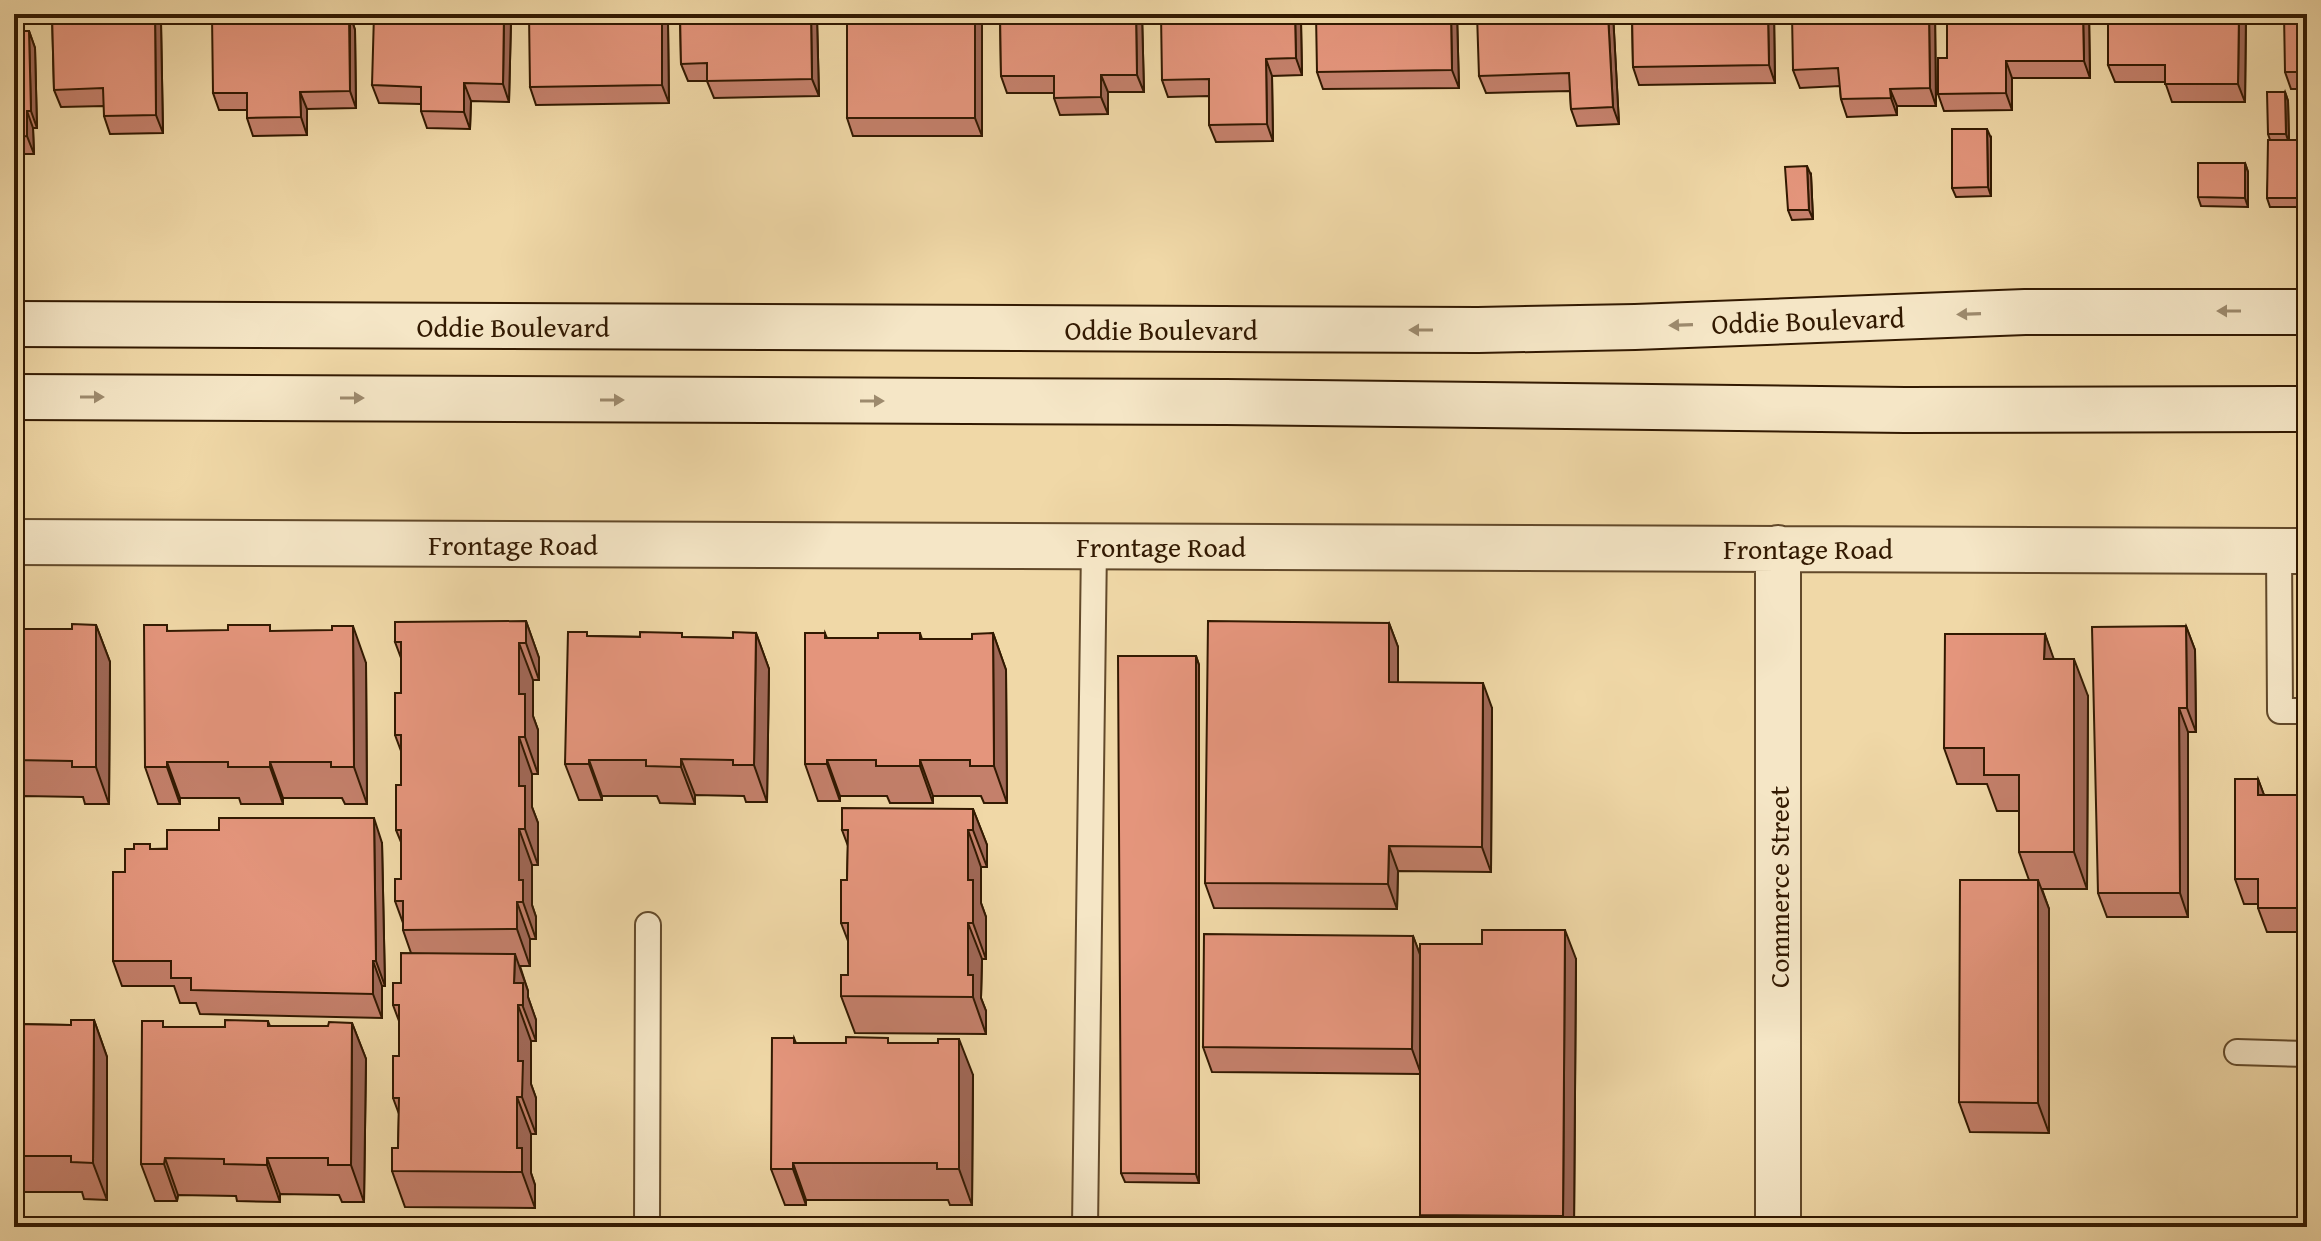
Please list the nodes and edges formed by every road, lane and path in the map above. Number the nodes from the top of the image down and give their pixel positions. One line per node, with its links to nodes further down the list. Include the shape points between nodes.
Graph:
1 (2307, 312): 2 (main road, Oddie Boulevard, one-way to 2, via 2025,312 1478,330)
2 (14, 324)
3 (14, 397): 4 (main road, one-way to 4)
4 (2307, 409)
5 (14, 542): 6 (main road, Frontage Road)
6 (1094, 546): 7 (main road, Frontage Road); 14 (lane)
7 (1778, 548): 8 (main road, Frontage Road); 15 (main road, Commerce Street)
8 (2293, 550): 9 (lane, via 2280,711)
9 (2307, 711)
10 (648, 925): 13 (lane)
11 (2237, 1052): 12 (lane)
12 (2307, 1054)
13 (647, 1227)
14 (1085, 1227)
15 (1778, 1227)

